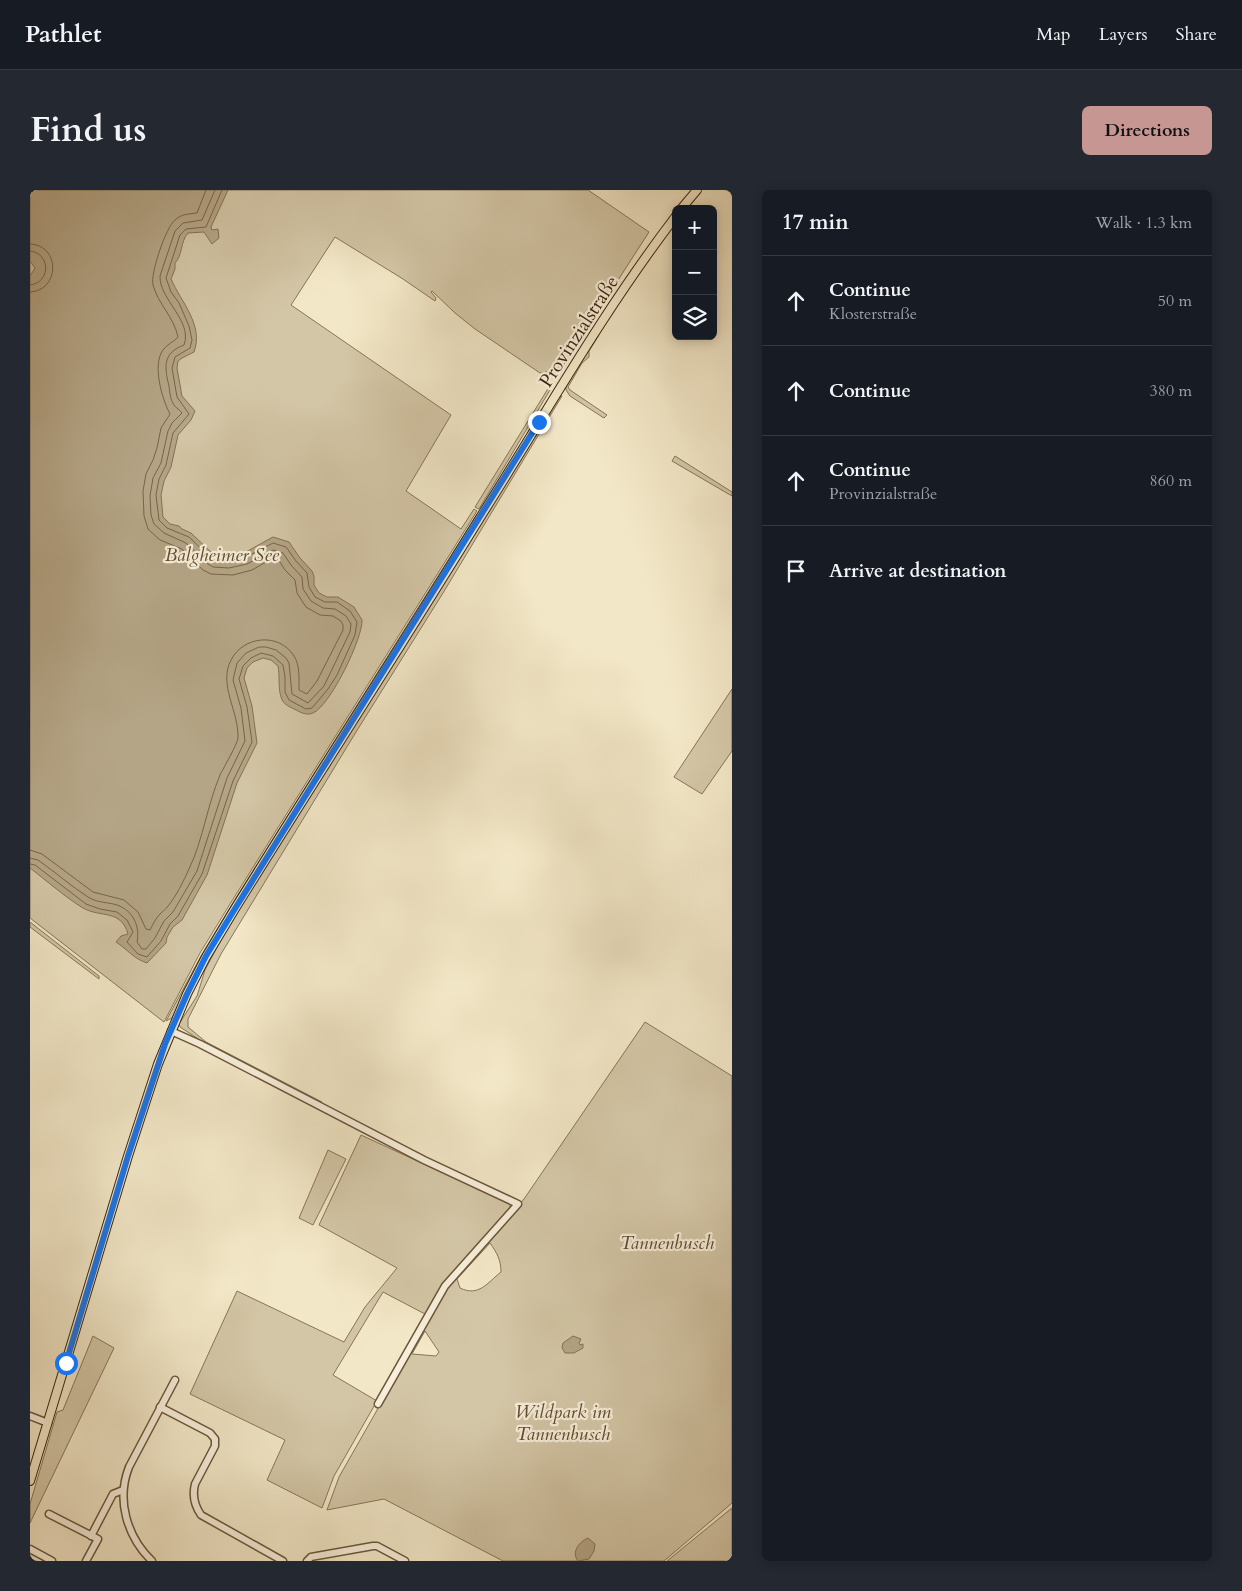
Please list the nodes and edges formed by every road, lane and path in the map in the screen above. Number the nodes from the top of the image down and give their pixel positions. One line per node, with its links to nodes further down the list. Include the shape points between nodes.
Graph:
1 (697, 190): 2 (main road)
2 (684, 205)
3 (672, 221): 4 (main road, Provinzialstraße, via 595,332 258,871 206,956)
4 (171, 1031): 6 (street, via 424,1160 518,1204 445,1286); 9 (main road, Provinzialstraße, via 136,1131)
5 (175, 1380): 7 (street)
6 (378, 1404)
7 (160, 1407): 11 (street, via 129,1467); 18 (street, via 210,1433 215,1439 215,1446 195,1484 195,1503 201,1515)
8 (30, 1416): 9 (street)
9 (48, 1423): 10 (main road, Provinzialstraße)
10 (30, 1481)
11 (123, 1490): 13 (street, via 113,1494); 17 (street, via 129,1526)
12 (49, 1514): 13 (street)
13 (91, 1536): 16 (street, via 98,1539)
14 (30, 1549): 15 (street)
15 (52, 1561)
16 (86, 1561)
17 (152, 1561)
18 (284, 1561)
19 (307, 1561): 20 (street, via 311,1557 378,1546)
20 (405, 1561)

